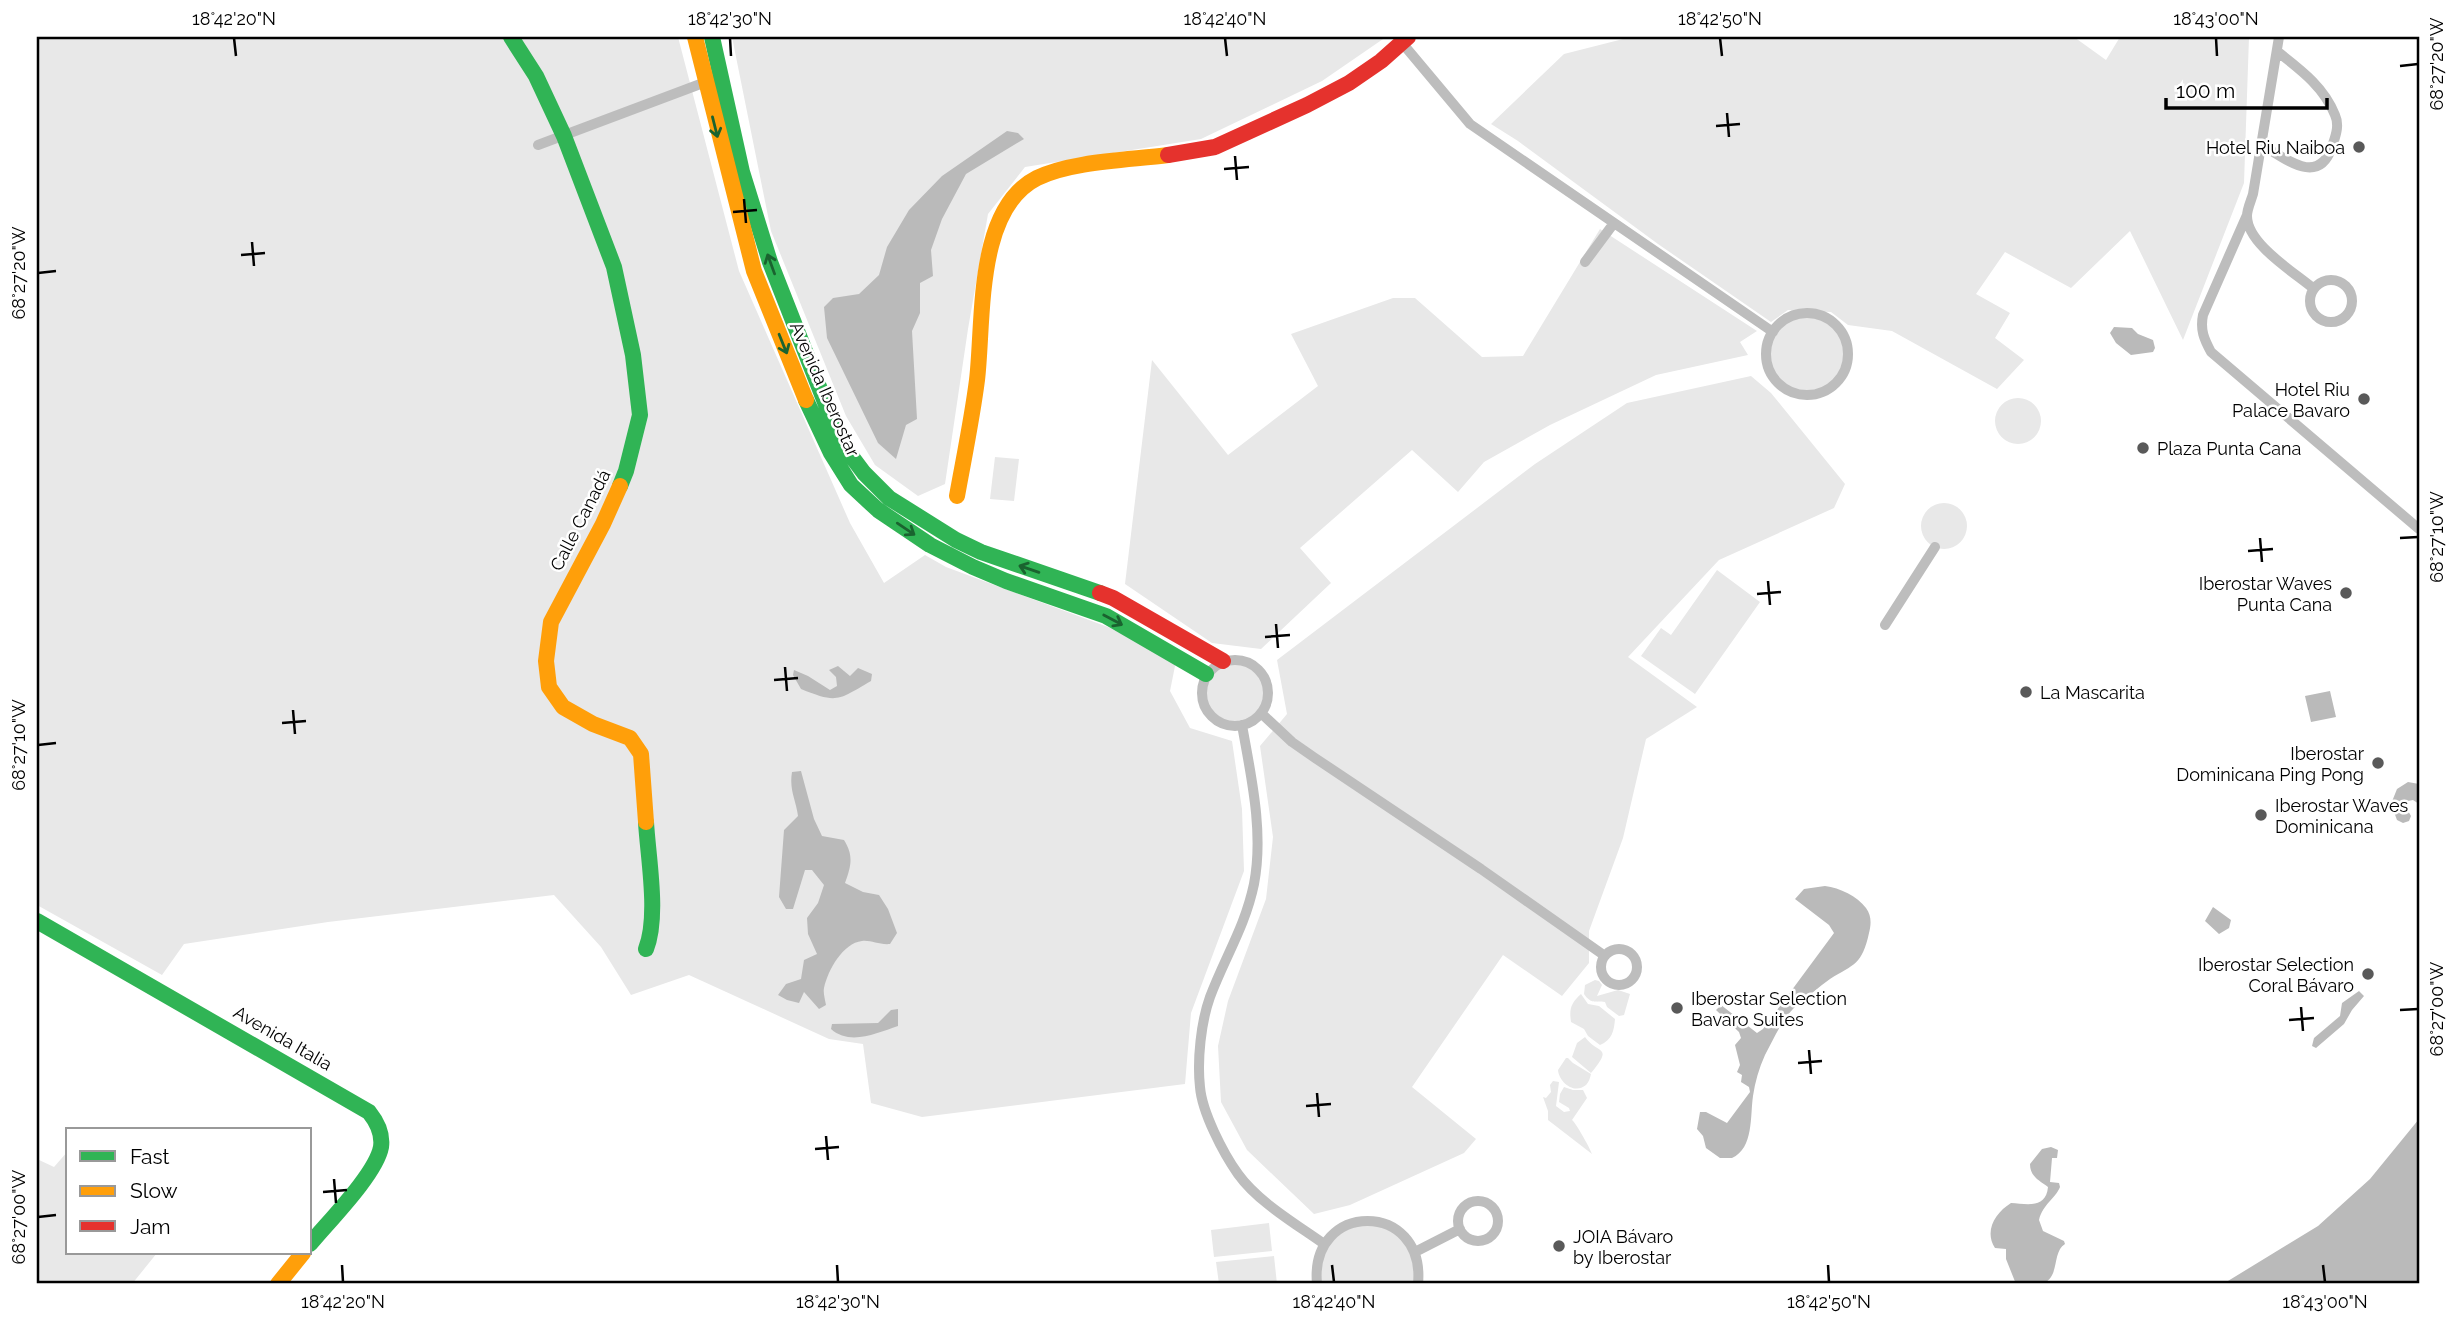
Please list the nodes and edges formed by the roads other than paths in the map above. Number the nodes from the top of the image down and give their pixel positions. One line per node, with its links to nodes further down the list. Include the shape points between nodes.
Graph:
1 (511, 37): 9 (street, Calle Canadá, via 536,76)
2 (695, 37): 8 (street, Avenida Iberostar)
3 (712, 37): 7 (street, Avenida Iberostar)
4 (2279, 37): 6 (street)
5 (1406, 40): 13 (street, via 1470,124); 17 (street, via 1349,83 1215,147 1060,169 1035,179 1011,199 991,246 977,379)
6 (2278, 52): 11 (street); 11 (street, via 2315,83 2338,125 2330,153 2313,168 2296,165)
7 (721, 77): 8 (street); 21 (street, Avenida Iberostar, one-way to 7, via 1113,598 956,540 889,498 864,473 834,425 770,262 742,172)
8 (704, 83): 9 (street); 22 (street, Avenida Iberostar, one-way to 22, via 754,271 808,405 851,485 878,510 930,545 1006,581 1106,616)
9 (564, 136): 10 (street); 26 (street, Calle Canadá, via 614,267 640,415 622,482 551,622 546,661 550,687 563,707 630,738 641,754 652,918)
10 (538, 145)
11 (2262, 145): 12 (street)
12 (2247, 215): 15 (street, via 2258,243); 18 (street, via 2203,315 2202,337 2211,352)
13 (1614, 223): 14 (street); 16 (street)
14 (1585, 262)
15 (2314, 289): 15 (street, via 2310,302 2315,315 2327,323 2347,316 2353,304 2345,285 2332,280)
16 (1773, 332): 16 (street, via 1767,363 1778,383 1812,395 1837,383 1848,358 1847,344 1842,332 1824,317 1813,313 1790,317)
17 (957, 496)
18 (2419, 529)
19 (1935, 547): 20 (street)
20 (1885, 625)
21 (1223, 661): 22 (street); 23 (street, via 1244,660 1262,673 1268,693)
22 (1206, 674): 24 (street, via 1201,696 1211,716 1220,723)
23 (1261, 713): 24 (street); 27 (street, via 1308,753)
24 (1242, 725): 30 (street, via 1257,834 1254,882 1242,929 1210,998 1202,1031 1200,1088 1216,1137 1239,1175 1273,1208)
25 (37, 920): 29 (street, Avenida Italia, via 373,1115 382,1142 377,1161)
26 (646, 949)
27 (1605, 956)
28 (1460, 1229): 31 (street)
29 (312, 1242)
30 (1324, 1244): 31 (street, via 1342,1227 1375,1221 1392,1226); 34 (street, via 1316,1269)
31 (1415, 1252): 35 (street)
32 (302, 1254): 33 (street)
33 (278, 1284)
34 (1317, 1284)
35 (1418, 1284)

